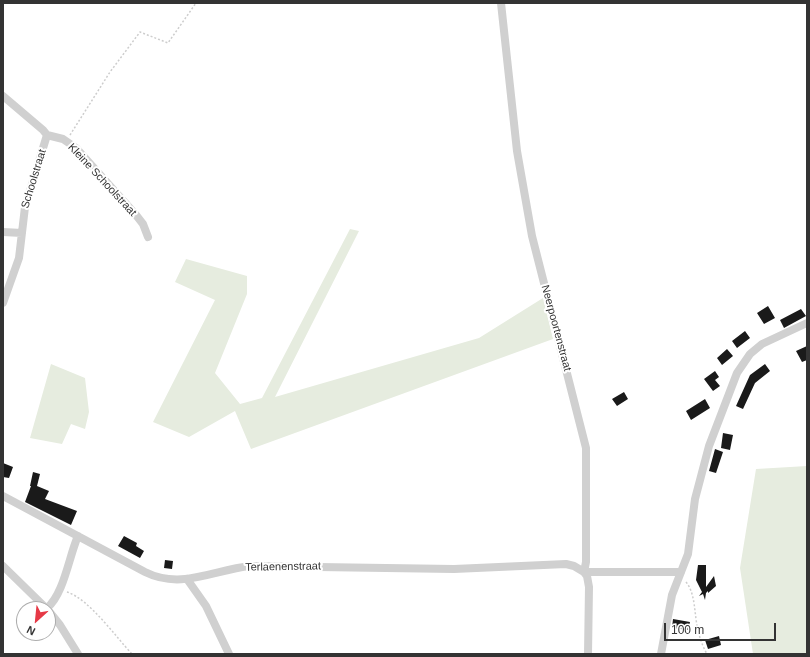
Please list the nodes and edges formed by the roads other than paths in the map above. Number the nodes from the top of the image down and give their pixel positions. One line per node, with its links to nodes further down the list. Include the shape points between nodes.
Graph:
1 (501, 3): 12 (street, Neerpoortenstraat, via 517,151 532,236 586,448)
2 (3, 96): 3 (street, Schoolstraat)
3 (47, 135): 5 (street, Schoolstraat, via 25,207); 6 (street, Kleine Schoolstraat, via 66,141 76,148 136,215)
4 (3, 232): 5 (street)
5 (22, 233): 7 (street, Schoolstraat, via 19,258)
6 (148, 237)
7 (3, 303)
8 (807, 323): 13 (street, via 762,344 750,354 736,373 709,446 695,499 688,554)
9 (3, 496): 10 (street, Terlaenenstraat)
10 (78, 536): 14 (street, Terlaenenstraat, via 154,577 174,581); 16 (street)
11 (3, 566): 15 (street)
12 (584, 572): 13 (street); 14 (street, Terlaenenstraat, via 574,566 557,564 454,569 250,566); 20 (street, Neerpoortenstraat, via 589,587)
13 (680, 574): 21 (street, via 672,595)
14 (187, 579): 19 (street, via 206,606)
15 (39, 601)
16 (53, 601)
17 (56, 620): 18 (street)
18 (78, 654)
19 (229, 654)
20 (588, 654)
21 (661, 654)

